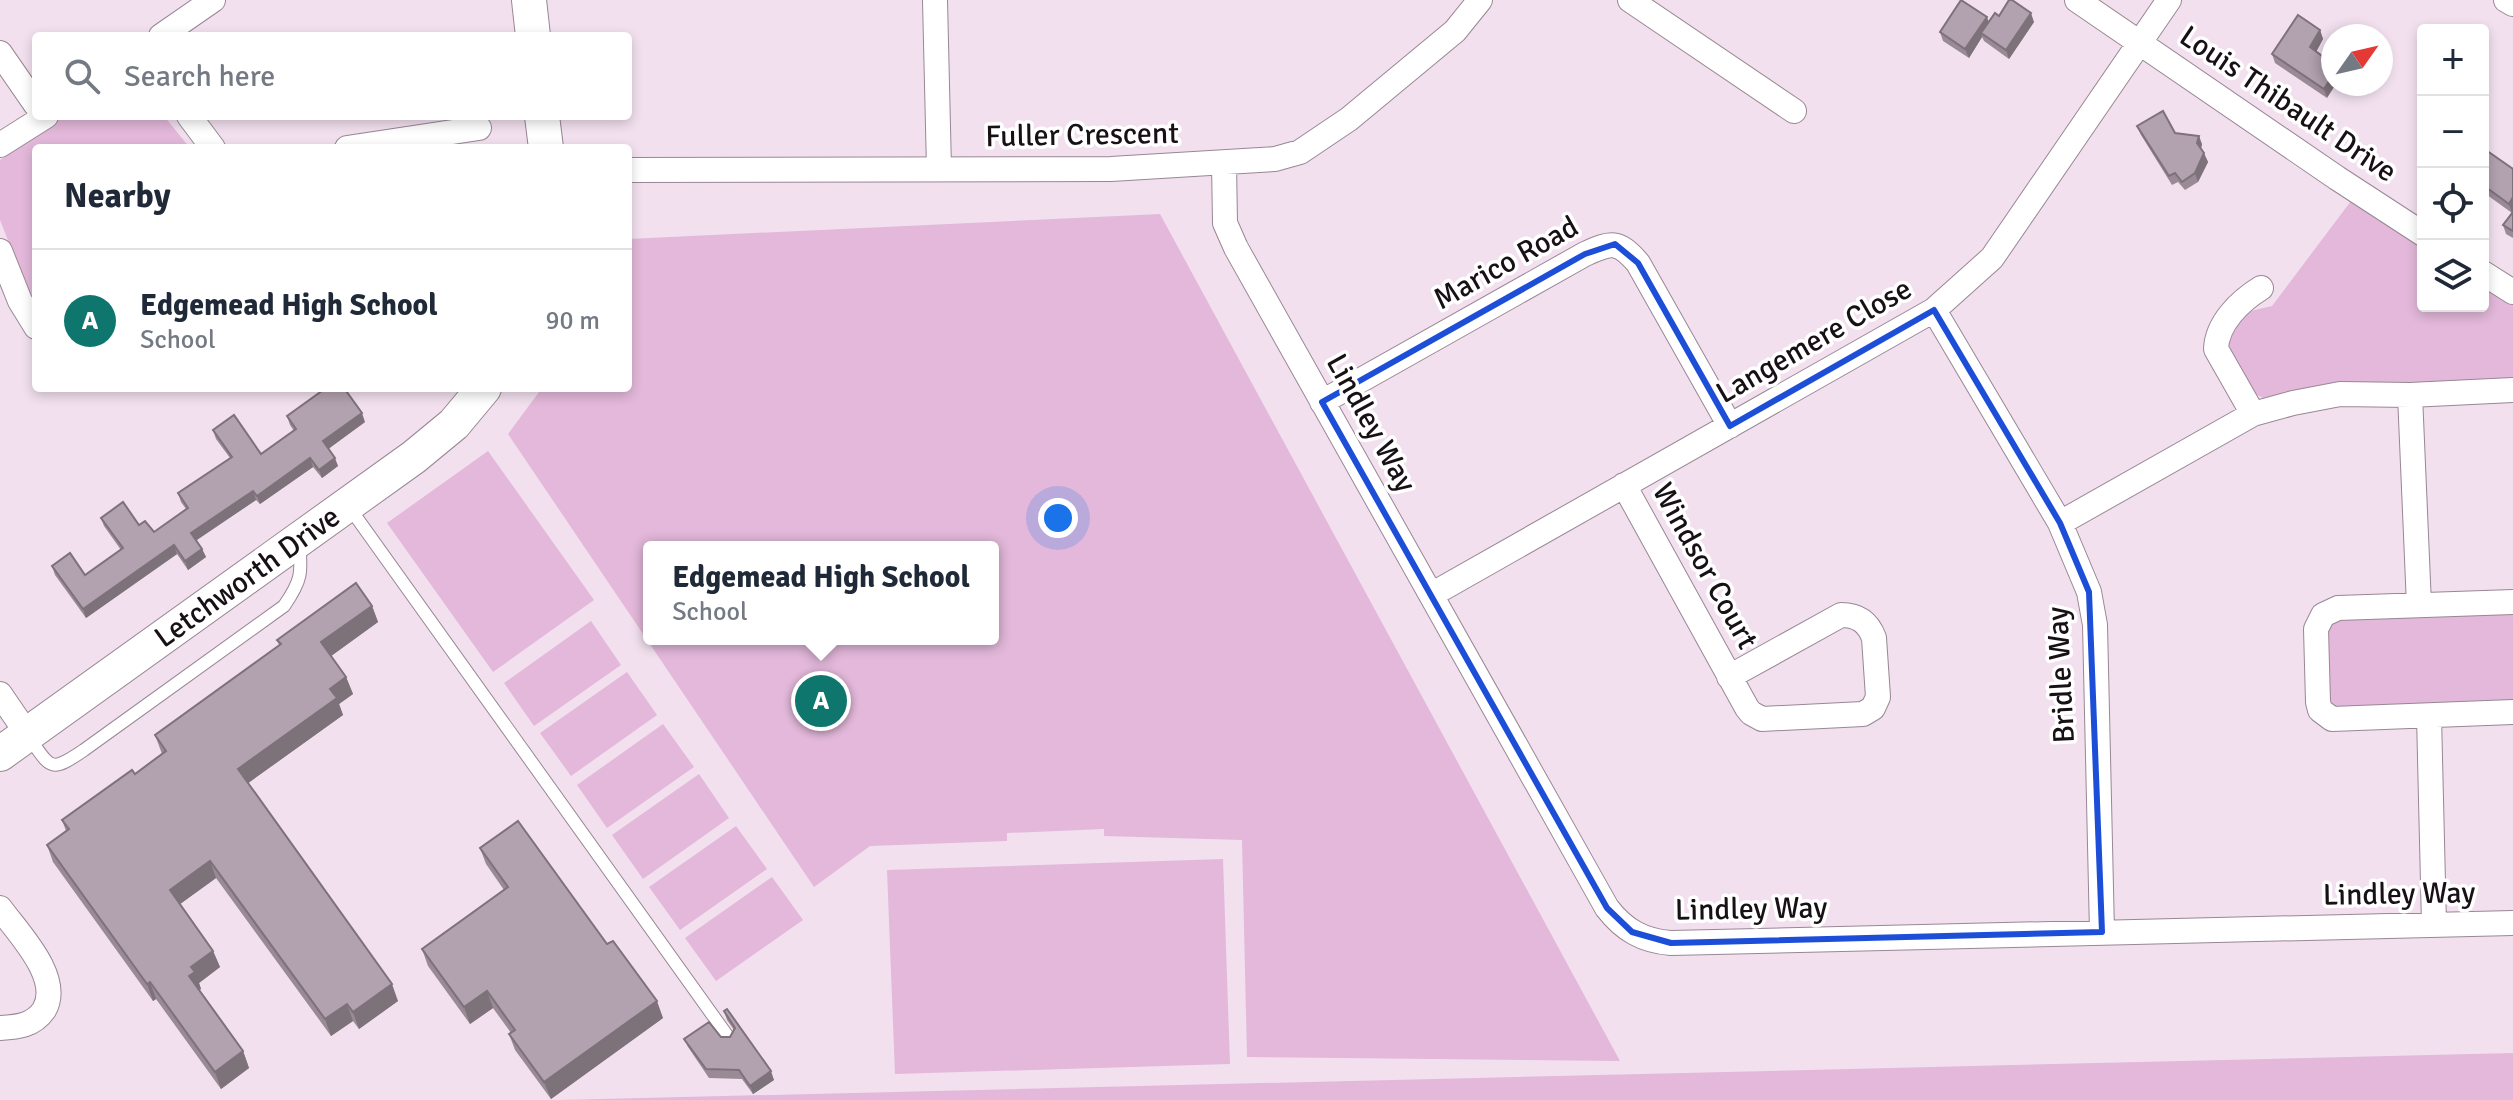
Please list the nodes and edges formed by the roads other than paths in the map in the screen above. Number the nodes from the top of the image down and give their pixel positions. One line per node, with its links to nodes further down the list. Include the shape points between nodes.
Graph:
1 (213, 0): 10 (street)
2 (529, 0): 11 (street)
3 (935, 0): 25 (street)
4 (1480, 0): 24 (street, Fuller Crescent, via 1455,31 1322,139 1275,159)
5 (1630, 0): 15 (street)
6 (2077, 0): 12 (street, Louis Thibault Drive)
7 (2169, 0): 12 (street, Langemere Close)
8 (2506, 0): 9 (street)
9 (2513, 4)
10 (167, 32)
11 (533, 32)
12 (2141, 43): 27 (street, Louis Thibault Drive); 32 (street, Langemere Close, via 1992,258)
13 (0, 53): 14 (street)
14 (32, 99)
15 (1794, 111)
16 (39, 120): 23 (street)
17 (192, 120): 20 (street)
18 (542, 120): 22 (street)
19 (479, 128): 21 (street)
20 (210, 144)
21 (373, 144)
22 (546, 144)
23 (0, 145)
24 (1224, 163): 25 (street, Fuller Crescent); 37 (street, Lindley Way, via 1225,223)
25 (939, 169): 26 (street, Fuller Crescent)
26 (632, 170)
27 (2417, 230)
28 (0, 251): 33 (street)
29 (2489, 277): 31 (street)
30 (2261, 288): 38 (street, via 2233,312 2216,340 2216,349)
31 (2513, 292)
32 (1934, 310): 39 (street, Langemere Close); 42 (street, Bridle Way)
33 (32, 320)
34 (2513, 390): 36 (street)
35 (481, 392): 41 (street, Letchworth Drive, via 442,435)
36 (2410, 395): 38 (street, via 2340,394); 46 (street)
37 (1322, 402): 39 (street, Marico Road, via 1585,254 1615,244 1638,263); 44 (street, Lindley Way)
38 (2253, 414): 42 (street)
39 (1730, 426): 40 (street, Langemere Close)
40 (1624, 485): 44 (street, Langemere Close); 47 (street, Windsor Court)
41 (348, 504): 43 (street, Letchworth Drive); 58 (lane)
42 (2060, 523): 56 (street, Bridle Way, via 2089,592 2095,625)
43 (299, 539): 51 (street, Letchworth Drive); 51 (lane, via 298,582 272,615 63,765 47,762)
44 (1431, 595): 56 (street, Lindley Way, via 1607,908 1632,932 1671,943)
45 (2513, 602): 46 (street)
46 (2419, 605): 50 (street, via 2338,608 2323,615 2316,629 2318,702 2326,716 2338,720)
47 (1729, 677): 47 (street, Windsor Court, via 1747,708 1762,719 1863,714 1878,697 1874,638 1866,622 1849,615)
48 (0, 694): 51 (street)
49 (2513, 712): 50 (street)
50 (2429, 716): 55 (street)
51 (28, 735): 52 (street, Letchworth Drive)
52 (0, 754)
53 (0, 908): 57 (street, via 45,971 50,987 47,1004 34,1021)
54 (2513, 923): 55 (street, Lindley Way)
55 (2434, 925): 56 (street, Lindley Way)
56 (2102, 932)
57 (0, 1028)
58 (729, 1038)

